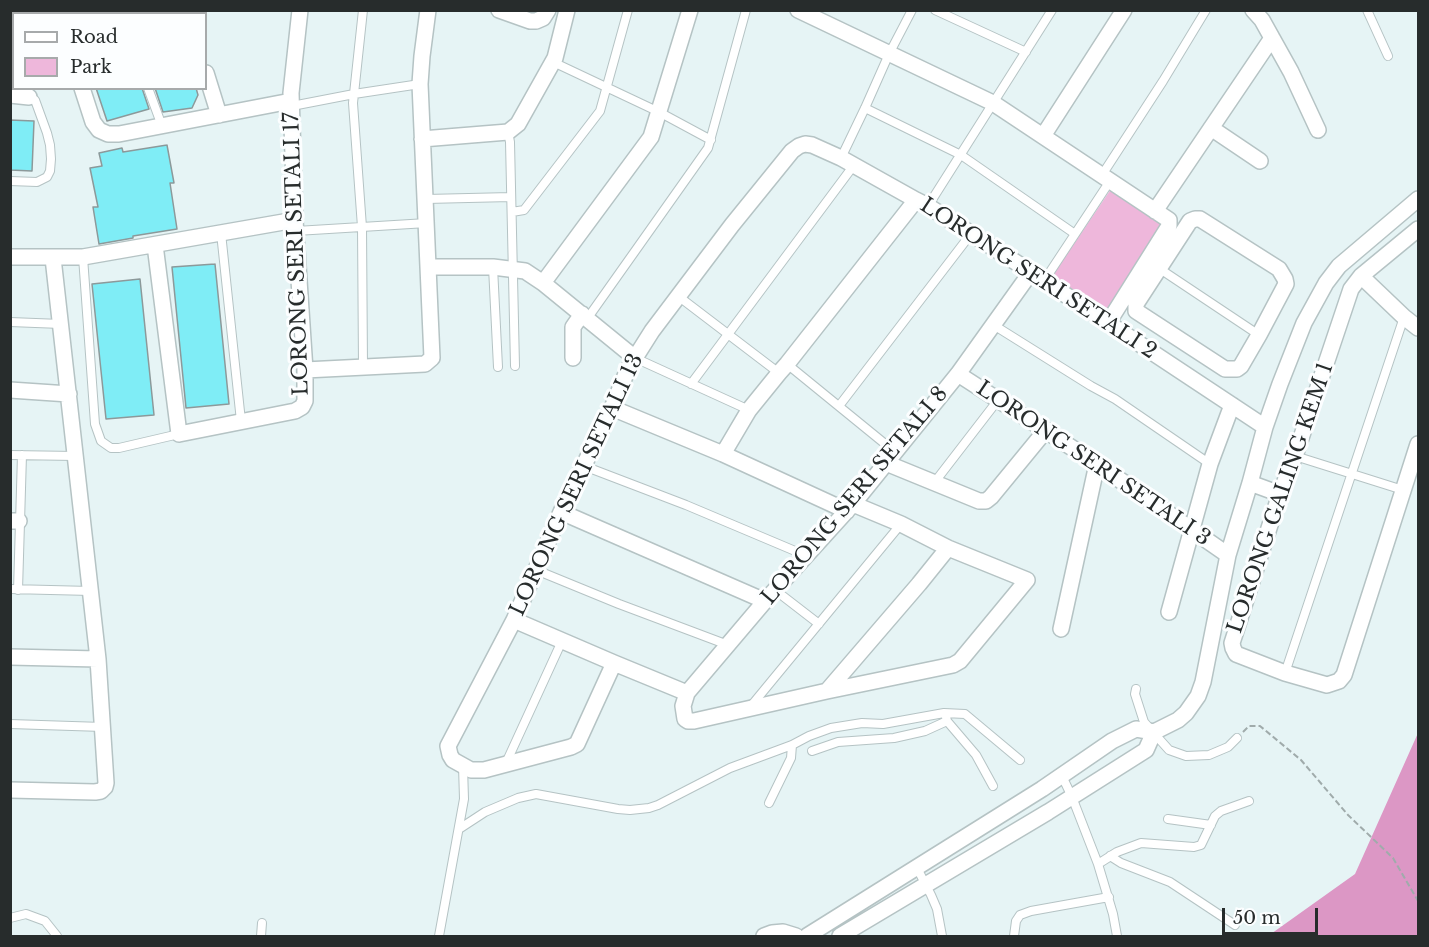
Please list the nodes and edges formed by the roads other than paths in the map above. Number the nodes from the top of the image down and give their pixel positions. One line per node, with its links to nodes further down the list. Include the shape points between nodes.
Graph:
1 (300, 10): 31 (street, LORONG SERI SETALI 17)
2 (363, 10): 28 (lane)
3 (428, 10): 24 (street)
4 (499, 10): 5 (street, via 530,21 543,18)
5 (548, 10)
6 (567, 10): 22 (street)
7 (628, 10): 25 (lane)
8 (690, 10): 34 (street)
9 (746, 10): 42 (lane)
10 (798, 10): 20 (street)
11 (912, 10): 20 (lane)
12 (935, 10): 19 (lane)
13 (1052, 10): 19 (lane)
14 (1124, 10): 40 (street)
15 (1206, 10): 47 (lane)
16 (1367, 10): 21 (lane)
17 (1254, 11): 18 (street)
18 (1272, 38): 37 (street); 38 (street)
19 (1026, 52): 32 (lane)
20 (888, 54): 32 (street); 33 (lane)
21 (1388, 56)
22 (553, 62): 25 (lane); 39 (street, via 518,124)
23 (207, 76): 35 (street)
24 (420, 84): 28 (lane); 41 (street)
25 (607, 87): 34 (lane); 54 (lane, via 600,111 524,210)
26 (83, 90): 36 (street, via 99,130 119,134)
27 (149, 90): 36 (lane)
28 (354, 94): 31 (lane); 57 (lane)
29 (10, 95): 30 (street)
30 (29, 96): 48 (lane, via 35,100 47,133 50,171 37,182)
31 (292, 104): 35 (street); 56 (street, LORONG SERI SETALI 17)
32 (993, 104): 40 (street); 44 (lane)
33 (865, 108): 44 (lane); 45 (lane)
34 (659, 112): 42 (lane); 73 (street, via 651,137)
35 (219, 115): 36 (street)
36 (162, 126)
37 (1211, 128): 46 (street); 53 (street)
38 (1318, 130)
39 (508, 132): 41 (street); 49 (lane)
40 (1043, 136): 47 (street)
41 (423, 139): 50 (street)
42 (711, 140): 75 (lane)
43 (805, 144): 45 (street, LORONG SERI SETALI 2); 74 (street, LORONG SERI SETALI 13, via 792,151)
44 (961, 154): 52 (lane); 61 (lane)
45 (847, 161): 52 (street, LORONG SERI SETALI 2); 83 (lane, via 780,266)
46 (1260, 161)
47 (1106, 178): 53 (street); 61 (lane)
48 (10, 181)
49 (511, 197): 50 (lane); 54 (lane)
50 (426, 199): 55 (street)
51 (1419, 199): 103 (street, via 1339,266 1326,283 1304,323)
52 (922, 203): 60 (street, LORONG SERI SETALI 2); 91 (street)
53 (1155, 211): 78 (street, via 1169,220 1169,226)
54 (512, 212): 68 (lane)
55 (427, 223): 57 (lane); 66 (street)
56 (295, 226): 57 (lane); 59 (street); 92 (street, LORONG SERI SETALI 17)
57 (362, 227): 89 (lane)
58 (1419, 230): 71 (street, LORONG GALING KEM 1)
59 (221, 233): 62 (street); 102 (lane)
60 (970, 233): 70 (street, LORONG SERI SETALI 2); 99 (lane)
61 (1075, 234): 72 (lane)
62 (155, 245): 64 (street); 105 (street)
63 (10, 257): 65 (street)
64 (82, 257): 65 (street); 105 (lane, via 95,424 101,441 118,448)
65 (53, 258): 79 (street)
66 (429, 267): 67 (street); 89 (street, via 432,358 425,364)
67 (493, 267): 68 (street); 90 (lane)
68 (513, 268): 73 (street); 88 (lane)
69 (1160, 268): 82 (street, via 1135,308); 84 (lane); 84 (street, via 1190,221 1200,219 1279,269 1286,284)
70 (1031, 272): 72 (street, LORONG SERI SETALI 2); 80 (street, LORONG SERI SETALI 8)
71 (1361, 276): 76 (street); 111 (street, LORONG GALING KEM 1, via 1351,290)
72 (1044, 281): 78 (street, LORONG SERI SETALI 2)
73 (543, 283): 75 (street)
74 (678, 296): 83 (lane); 87 (street, LORONG SERI SETALI 13)
75 (584, 316): 86 (street, via 573,327); 87 (street)
76 (1404, 317): 81 (street); 116 (lane)
77 (10, 322): 79 (lane)
78 (1108, 323): 85 (street, LORONG SERI SETALI 2)
79 (61, 324): 96 (street)
80 (992, 324): 93 (street, LORONG SERI SETALI 8); 114 (lane, via 1115,399)
81 (1419, 328)
82 (1167, 332): 84 (street, via 1230,370 1241,366); 85 (street)
83 (727, 334): 91 (lane); 94 (lane)
84 (1259, 335)
85 (1154, 354): 98 (street, LORONG SERI SETALI 2)
86 (573, 358)
87 (635, 358): 94 (lane); 100 (street, LORONG SERI SETALI 13)
88 (514, 366)
89 (363, 367): 92 (street)
90 (498, 368)
91 (783, 368): 99 (lane); 101 (street)
92 (304, 370): 102 (street, LORONG SERI SETALI 17, via 302,407)
93 (958, 374): 97 (street, LORONG SERI SETALI 3); 112 (street, LORONG SERI SETALI 8)
94 (691, 384): 101 (lane)
95 (10, 390): 96 (street)
96 (69, 394): 110 (street)
97 (998, 400): 104 (street, LORONG SERI SETALI 3); 117 (lane)
98 (1232, 405): 103 (street, LORONG SERI SETALI 2); 114 (street)
99 (839, 406): 112 (lane)
100 (612, 408): 107 (street); 115 (street, LORONG SERI SETALI 13)
101 (749, 410): 107 (street)
102 (241, 421): 105 (street, LORONG SERI SETALI 17)
103 (1265, 427): 118 (street)
104 (1046, 430): 113 (street, LORONG SERI SETALI 3); 117 (street, via 986,501)
105 (179, 434)
106 (1419, 444): 119 (street, LORONG GALING KEM 1)
107 (723, 454): 121 (street)
108 (10, 455): 109 (lane)
109 (21, 455): 110 (lane); 123 (lane)
110 (76, 456): 131 (street)
111 (1295, 456): 116 (lane); 120 (street, LORONG GALING KEM 1)
112 (890, 458): 117 (street); 121 (street, LORONG SERI SETALI 8)
113 (1097, 464): 125 (street, LORONG SERI SETALI 3); 136 (street)
114 (1210, 464): 125 (street)
115 (584, 466): 122 (street, LORONG SERI SETALI 13); 127 (lane)
116 (1351, 475): 119 (lane); 142 (lane)
117 (934, 483)
118 (1250, 483): 120 (street); 128 (street)
119 (1403, 490): 142 (street, LORONG GALING KEM 1, via 1344,675 1326,685)
120 (1280, 494): 142 (street, LORONG GALING KEM 1, via 1232,642 1236,654)
121 (850, 507): 124 (street); 127 (street, LORONG SERI SETALI 8)
122 (561, 512): 129 (street, LORONG SERI SETALI 13); 132 (street)
123 (15, 521): 130 (lane)
124 (900, 524): 126 (street); 135 (lane)
125 (1191, 529): 128 (street, LORONG SERI SETALI 3); 133 (street)
126 (948, 548): 144 (street); 144 (street, via 1027,580 953,665)
127 (807, 555): 132 (street, LORONG SERI SETALI 8)
128 (1228, 555): 150 (street, via 1198,696 1178,720)
129 (536, 570): 134 (street, LORONG SERI SETALI 13); 138 (lane)
130 (14, 589): 131 (lane)
131 (91, 591): 140 (street)
132 (770, 596): 135 (lane); 138 (street, LORONG SERI SETALI 8)
133 (1169, 612)
134 (514, 620): 137 (street); 155 (street, LORONG SERI SETALI 13, via 448,746)
135 (819, 624): 146 (lane)
136 (1060, 629)
137 (562, 641): 141 (street); 156 (lane)
138 (728, 645): 145 (street, LORONG SERI SETALI 8)
139 (10, 657): 140 (street)
140 (98, 658): 149 (street)
141 (614, 663): 145 (street); 156 (street, via 577,744)
142 (1285, 673)
143 (1136, 689): 150 (lane, via 1144,722)
144 (827, 691): 146 (street)
145 (687, 693): 146 (street, via 683,706 688,721)
146 (748, 709)
147 (946, 717): 152 (lane, via 831,728); 153 (lane, via 925,731 894,738 838,742); 154 (lane, via 965,714); 158 (lane)
148 (10, 724): 149 (lane)
149 (103, 727): 159 (street, via 106,783 101,791)
150 (1154, 732): 151 (lane, via 1169,750 1186,756 1209,755 1228,747); 157 (street, via 1136,729); 160 (street, via 1146,750)
151 (1237, 738)
152 (792, 745): 162 (lane, via 791,758); 165 (lane, via 730,768 649,808 618,809 536,794 485,812)
153 (812, 751)
154 (1020, 760)
155 (458, 763): 156 (street, via 471,770); 165 (lane, via 464,799)
156 (505, 764)
157 (1062, 776): 160 (lane); 168 (street)
158 (993, 786)
159 (10, 790)
160 (1072, 796): 167 (lane); 169 (street)
161 (1249, 801): 164 (lane, via 1221,812)
162 (769, 803)
163 (1168, 819): 164 (lane)
164 (1211, 825): 166 (lane, via 1201,845 1141,843)
165 (459, 829): 176 (lane)
166 (1110, 856): 167 (lane); 173 (lane, via 1170,882)
167 (1098, 864): 170 (lane)
168 (917, 868): 169 (lane); 179 (street)
169 (926, 885): 180 (street); 181 (lane, via 937,909)
170 (1109, 897): 182 (lane, via 1020,915); 183 (lane)
171 (10, 918): 174 (lane, via 26,914 45,921)
172 (262, 923): 175 (lane)
173 (1234, 926)
174 (57, 936)
175 (261, 936)
176 (439, 936)
177 (764, 936): 178 (street, via 783,932)
178 (796, 936)
179 (807, 936)
180 (840, 936)
181 (942, 936)
182 (1014, 936)
183 (1117, 936)

